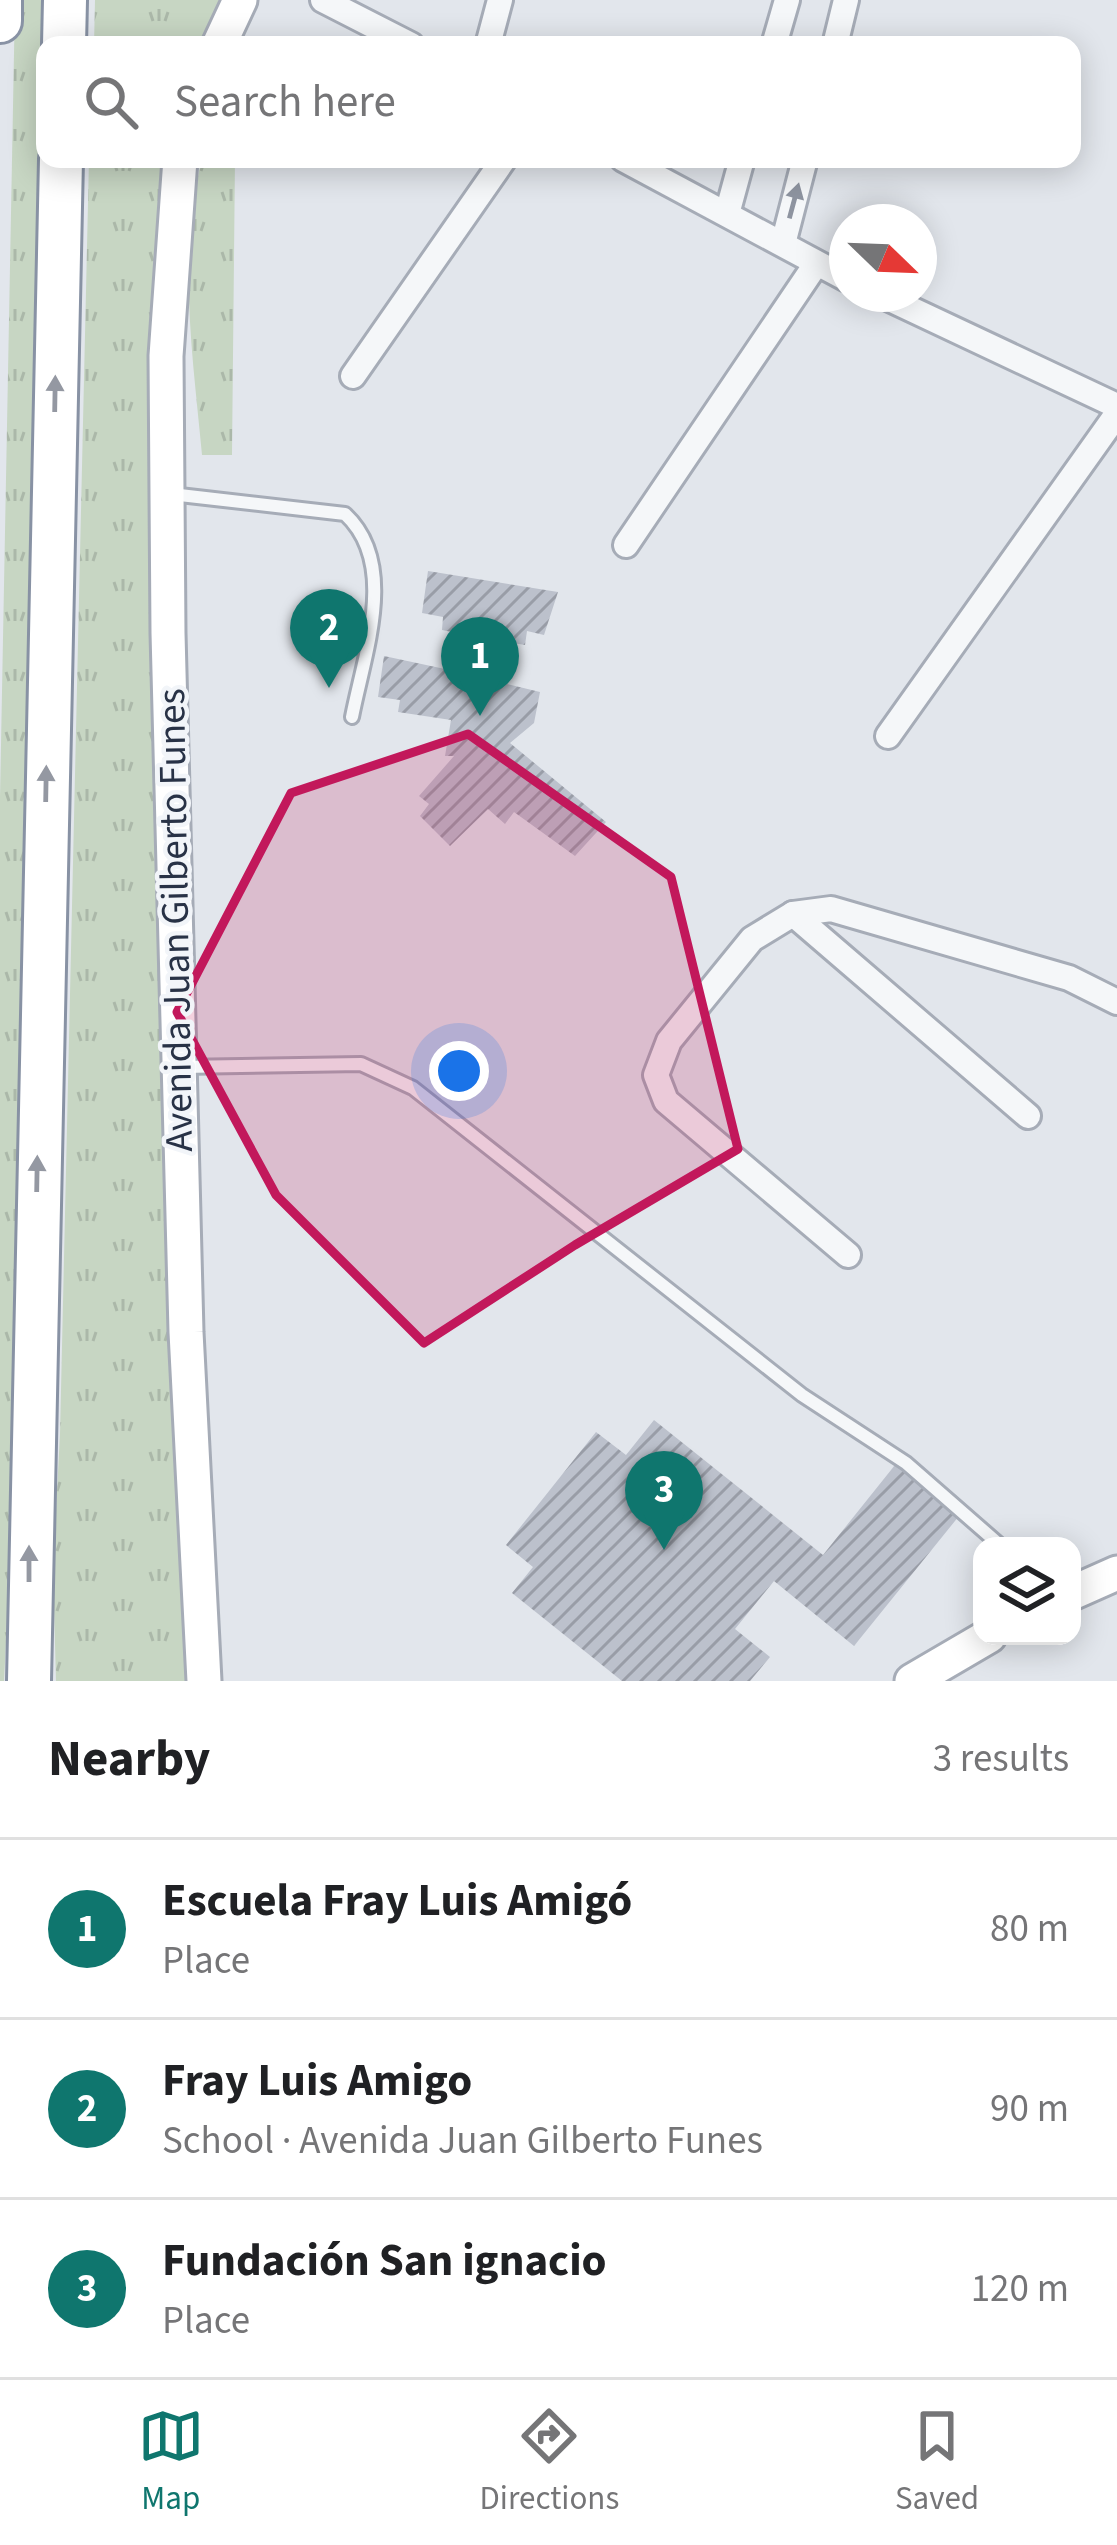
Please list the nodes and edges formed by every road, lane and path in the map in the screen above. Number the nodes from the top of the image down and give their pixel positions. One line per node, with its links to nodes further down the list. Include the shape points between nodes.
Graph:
1 (0, 0): 8 (highway)
2 (64, 0): 9 (highway)
3 (240, 0): 10 (street)
4 (323, 0): 11 (street)
5 (500, 0): 12 (street)
6 (787, 0): 13 (street)
7 (846, 0): 14 (street)
8 (0, 21)
9 (64, 36)
10 (223, 36)
11 (393, 36)
12 (490, 36)
13 (777, 36)
14 (837, 36)
15 (61, 168): 41 (highway, one-way to 15)
16 (179, 168): 28 (street, Avenida Juan Gilberto Funes, via 166,356)
17 (498, 168): 26 (street)
18 (640, 168): 21 (street)
19 (740, 168): 21 (street)
20 (803, 168): 22 (street, one-way to 20)
21 (727, 214): 22 (street)
22 (783, 244): 23 (street)
23 (816, 264): 24 (street); 29 (street)
24 (829, 270)
25 (916, 312): 27 (street)
26 (353, 376)
27 (1117, 410): 31 (street)
28 (168, 494): 30 (lane, via 345,514 360,528 376,596); 34 (street, Avenida Juan Gilberto Funes)
29 (626, 545)
30 (352, 717)
31 (888, 736)
32 (793, 914): 33 (street, via 831,910 1069,978); 35 (street); 36 (street, via 752,939 669,1041 656,1075 666,1101)
33 (1117, 1002)
34 (179, 1067): 37 (lane, via 361,1064 413,1088 802,1395 906,1463); 42 (street, Avenida Juan Gilberto Funes)
35 (1028, 1116)
36 (848, 1255)
37 (991, 1537)
38 (1117, 1573): 39 (street)
39 (1081, 1589)
40 (974, 1645): 43 (street)
41 (29, 1681)
42 (204, 1681)
43 (912, 1681)

